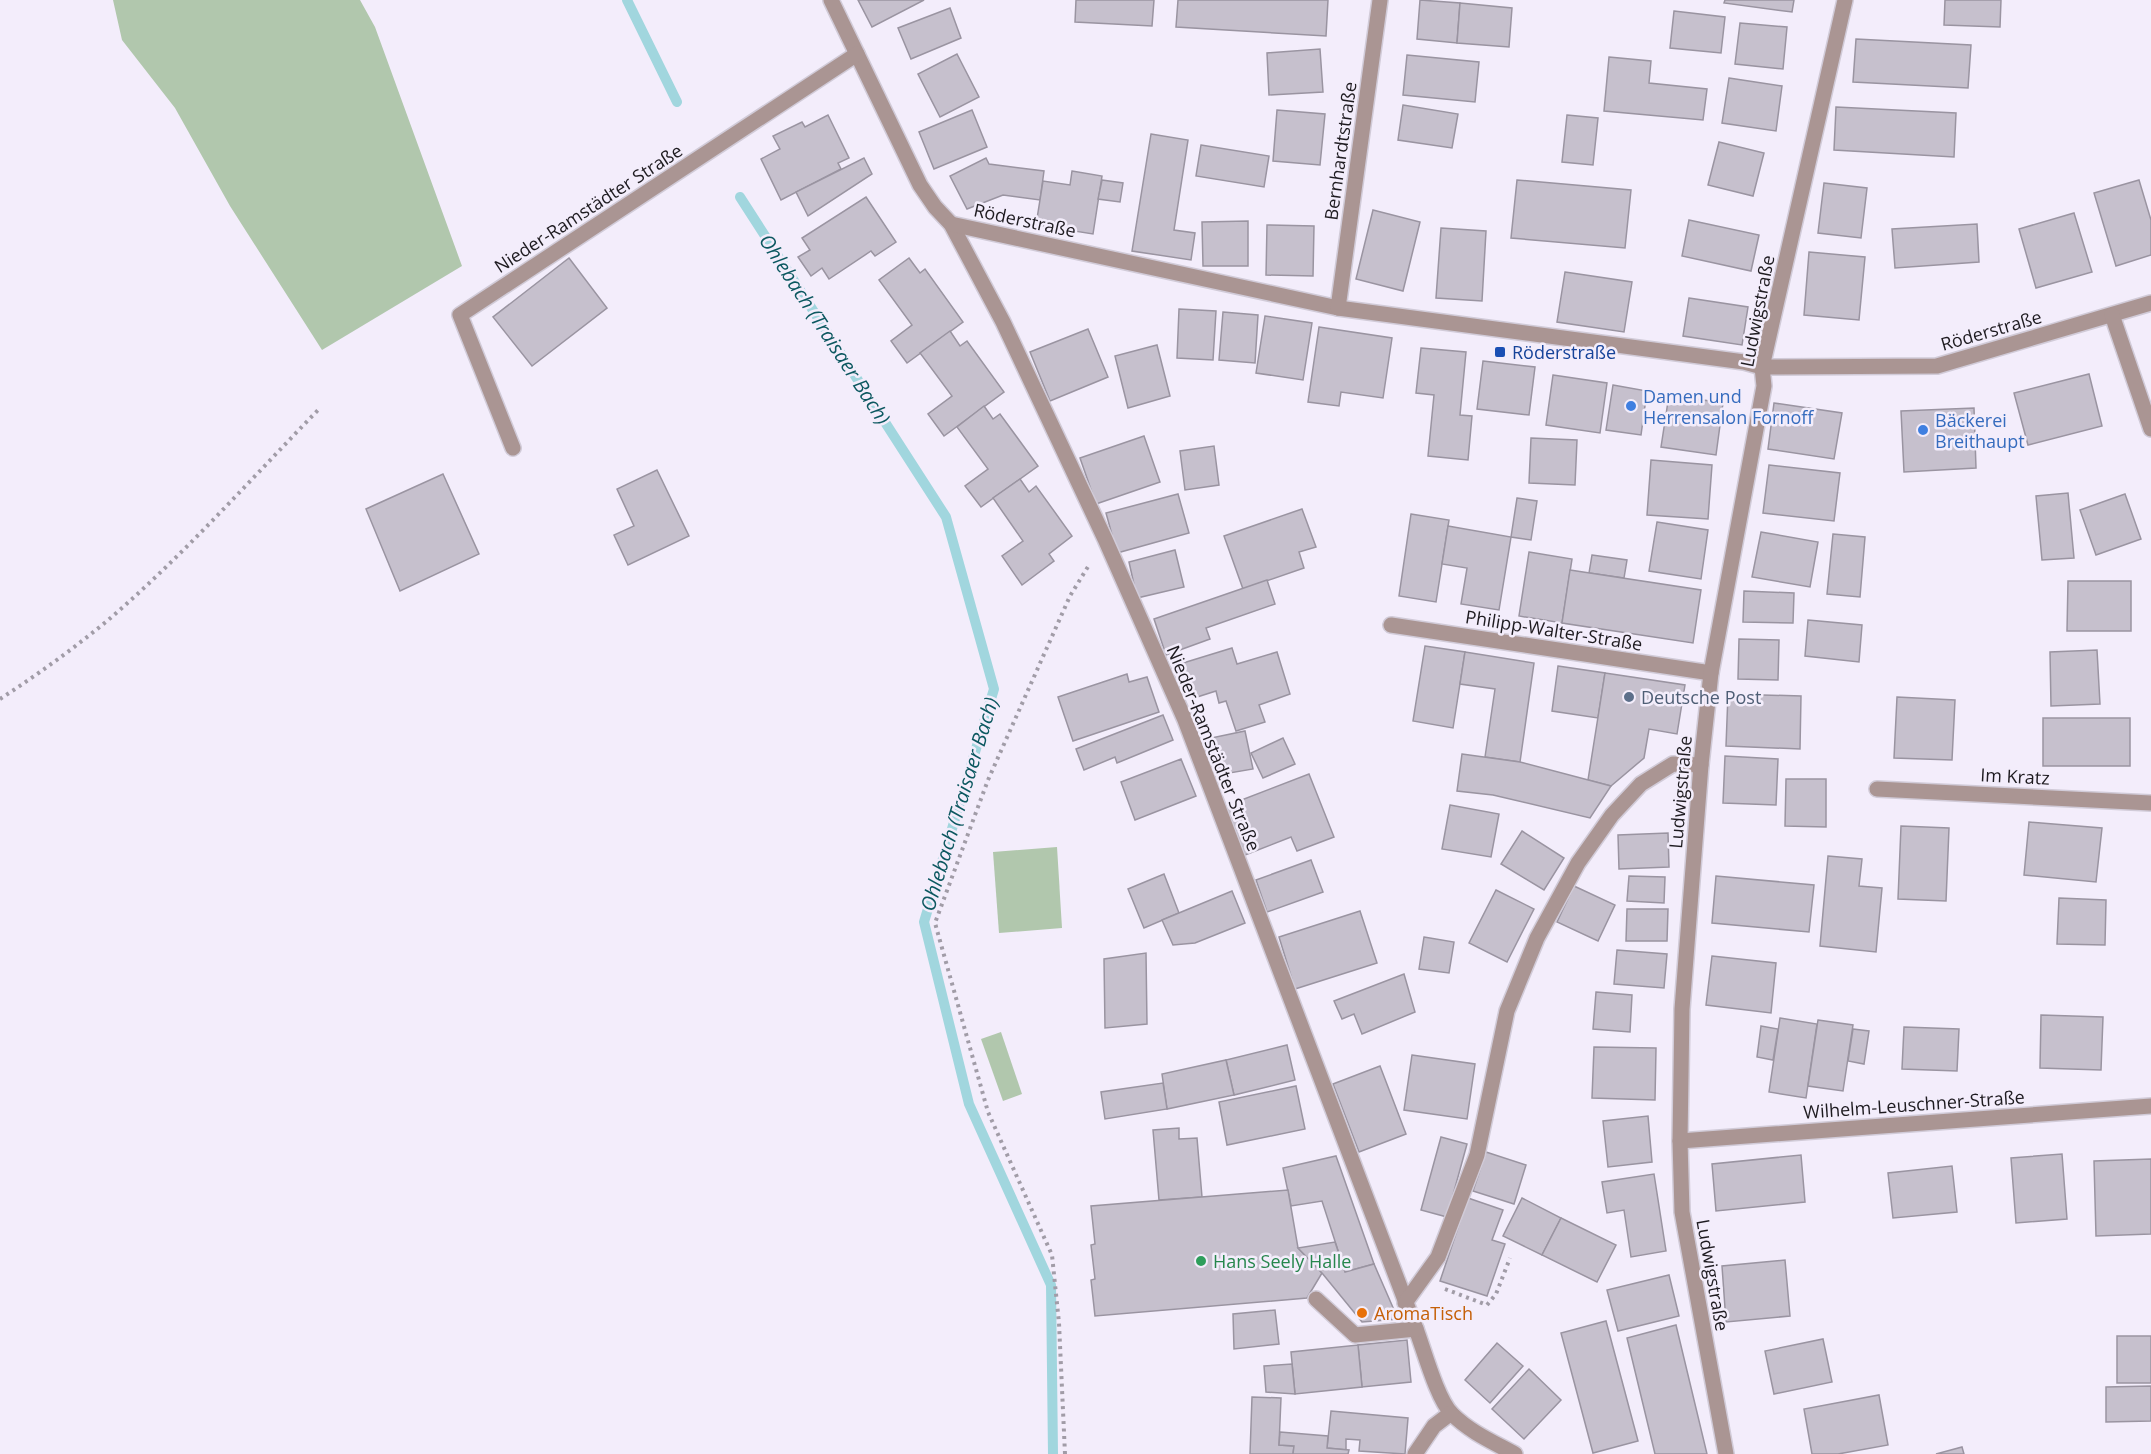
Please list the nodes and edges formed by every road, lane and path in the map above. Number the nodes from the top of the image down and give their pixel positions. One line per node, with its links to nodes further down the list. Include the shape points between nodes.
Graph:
1 (831, 0): 4 (street, Nieder-Ramstädter Straße)
2 (1380, 0): 7 (street, Bernhardtstraße)
3 (1845, 0): 9 (street, Ludwigstraße)
4 (857, 54): 5 (street, Nieder-Ramstädter Straße, via 920,185); 12 (street, Nieder-Ramstädter Straße, via 460,315)
5 (951, 224): 7 (street, Röderstraße); 13 (street, Nieder-Ramstädter Straße, via 1003,322)
6 (2151, 303): 8 (street, Röderstraße)
7 (1338, 308): 9 (street, Röderstraße)
8 (2112, 315): 9 (street, Röderstraße, via 1937,366); 11 (street)
9 (1762, 367): 15 (street, Ludwigstraße, via 1764,386)
10 (320, 408): 16 (path, via 158,574 56,661)
11 (2151, 429)
12 (513, 448)
13 (1105, 539): 25 (street, Nieder-Ramstädter Straße, via 1185,720); 28 (path, via 1070,596 988,780 935,923 988,1112 1052,1255)
14 (1391, 625): 15 (street, Philipp-Walter-Straße)
15 (1712, 673): 17 (street, Ludwigstraße)
16 (0, 699)
17 (1701, 765): 21 (street, Ludwigstraße, via 1682,1009); 23 (street, via 1673,764 1641,784 1612,815 1578,863 1542,928 1507,1011 1477,1155 1438,1257)
18 (1877, 789): 19 (street, Im Kratz)
19 (2151, 803)
20 (2151, 1107): 21 (street, Wilhelm-Leuschner-Straße)
21 (1680, 1141): 31 (street, Ludwigstraße, via 1682,1212)
22 (1510, 1258): 23 (path, via 1496,1294 1487,1305)
23 (1422, 1280): 25 (street)
24 (1316, 1299): 26 (street, via 1355,1335)
25 (1405, 1303): 26 (street, Nieder-Ramstädter Straße)
26 (1416, 1329): 27 (street, Nieder-Ramstädter Straße, via 1433,1378)
27 (1451, 1413): 29 (street, via 1434,1426); 30 (street, Nieder-Ramstädter Straße, via 1476,1433)
28 (1065, 1454)
29 (1414, 1454)
30 (1515, 1454)
31 (1726, 1454)

